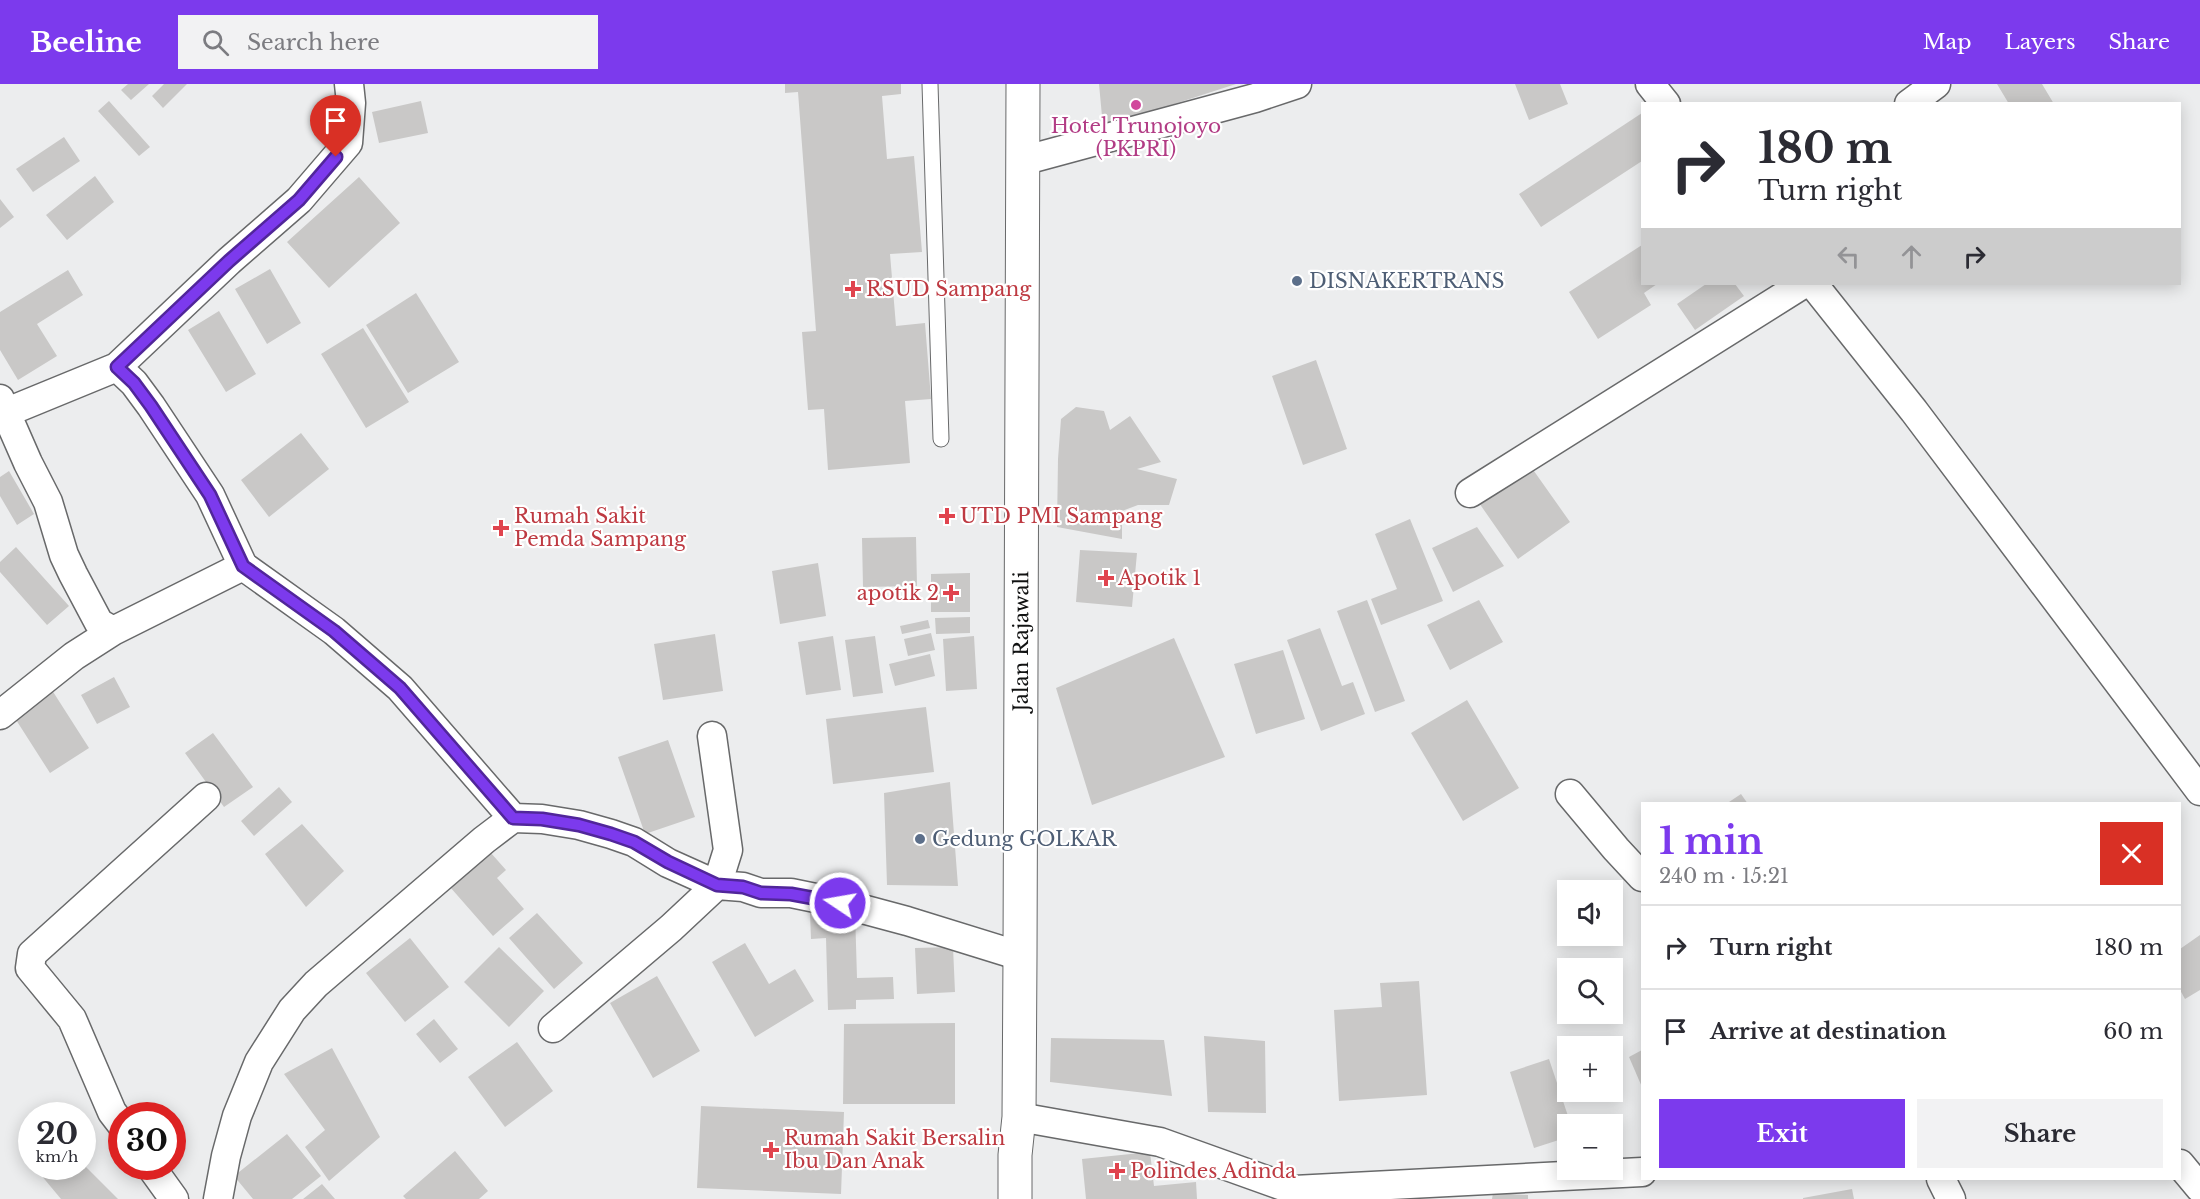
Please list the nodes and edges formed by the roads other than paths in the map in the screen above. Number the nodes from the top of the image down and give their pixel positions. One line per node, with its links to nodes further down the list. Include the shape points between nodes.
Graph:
1 (349, 84): 12 (street, via 348,143 299,200)
2 (930, 84): 14 (lane)
3 (1023, 84): 9 (street, Jalan Rajawali)
4 (1297, 84): 9 (street, via 1255,99)
5 (1650, 84): 7 (street)
6 (1936, 84): 8 (street)
7 (1664, 102)
8 (1912, 102)
9 (1022, 160): 26 (street, Jalan Rajawali)
10 (1801, 285): 15 (street)
11 (1814, 285): 20 (street, via 1914,411)
12 (117, 367): 13 (street); 16 (street, via 151,406 210,495)
13 (2, 409): 17 (street, via 48,502 69,564 99,623)
14 (941, 439)
15 (1470, 493)
16 (243, 566): 17 (street); 23 (street, via 334,631 400,688)
17 (113, 631): 18 (street, via 74,656)
18 (0, 715)
19 (712, 736): 25 (street, via 728,850)
20 (2200, 791)
21 (1570, 794): 24 (street)
22 (206, 797): 28 (street, via 32,954 30,968 72,1019)
23 (513, 818): 25 (street, via 579,825 611,834); 37 (street, via 316,984 292,1010 259,1062 237,1116)
24 (1641, 876)
25 (717, 885): 26 (street, via 840,903); 27 (street)
26 (1020, 956): 29 (street, Jalan Rajawali)
27 (553, 1028)
28 (108, 1103)
29 (1019, 1117): 34 (street, via 1160,1142 1294,1190); 38 (street, Jalan Rajawali)
30 (2181, 1165): 35 (street)
31 (1641, 1172): 34 (street)
32 (160, 1180): 36 (street)
33 (1942, 1180): 39 (street)
34 (1542, 1188)
35 (2200, 1188)
36 (174, 1199)
37 (218, 1199)
38 (1015, 1199)
39 (1951, 1199)

